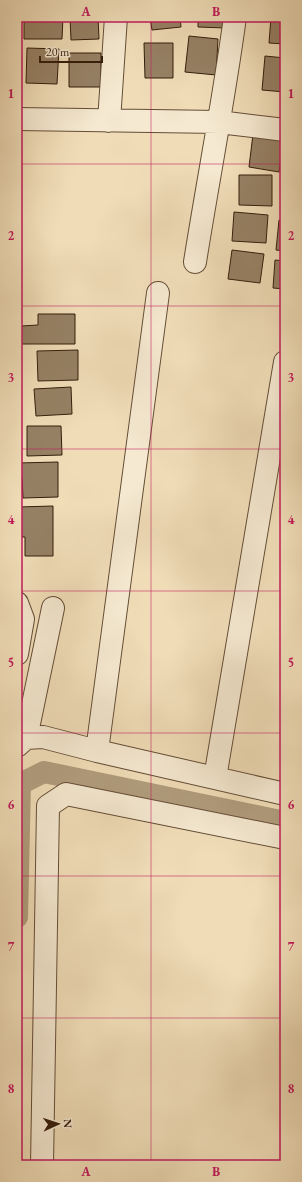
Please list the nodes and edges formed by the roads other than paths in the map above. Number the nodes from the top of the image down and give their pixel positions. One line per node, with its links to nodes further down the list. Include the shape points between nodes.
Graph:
1 (116, 17): 4 (street)
2 (235, 17): 5 (street)
3 (17, 119): 4 (street)
4 (109, 121): 5 (street)
5 (219, 122): 6 (street); 7 (street)
6 (285, 130)
7 (195, 262)
8 (158, 293): 14 (street)
9 (285, 362): 15 (street)
10 (17, 603): 12 (street, via 22,619)
11 (53, 608): 13 (street)
12 (17, 654)
13 (22, 742): 14 (street, via 43,737)
14 (97, 751): 15 (street)
15 (215, 778): 16 (street)
16 (285, 794)
17 (285, 838): 18 (street, via 66,794 48,806)
18 (42, 1165)

